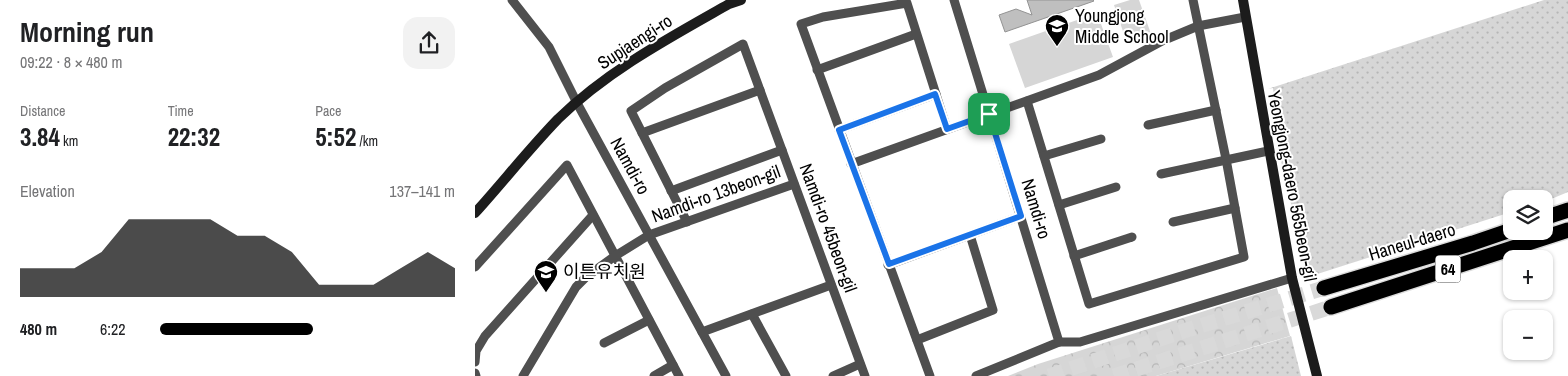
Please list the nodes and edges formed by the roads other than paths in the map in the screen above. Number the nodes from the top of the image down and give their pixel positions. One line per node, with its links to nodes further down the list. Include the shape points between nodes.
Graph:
1 (511, 0): 13 (street, via 549,47)
2 (741, 0): 13 (street, Supjaengi-ro, via 655,46 596,86)
3 (954, 0): 15 (street, Namdi-ro)
4 (1193, 0): 7 (street)
5 (1243, 0): 6 (street, Yeongjong-daero 565beon-gil)
6 (1245, 17): 7 (street); 22 (street, Yeongjong-daero 565beon-gil)
7 (1198, 26): 12 (street, via 1162,41 1099,75); 14 (street)
8 (916, 34): 9 (street); 9 (street, via 907,3 823,17 801,24); 11 (street)
9 (817, 70): 18 (street)
10 (760, 90): 19 (street); 19 (street, Namdi-ro 45beon-gil, via 743,44 631,111); 21 (street, Namdi-ro 45beon-gil)
11 (935, 94): 17 (street); 18 (street)
12 (1027, 101): 15 (street); 23 (street)
13 (577, 103): 33 (street, Supjaengi-ro, via 558,119); 42 (street, Namdi-ro)
14 (1216, 110): 16 (street); 24 (street)
15 (989, 114): 17 (street); 36 (street, Namdi-ro)
16 (1148, 125)
17 (947, 129): 25 (street)
18 (839, 130): 25 (street)
19 (642, 133): 29 (street, Namdi-ro 45beon-gil)
20 (1101, 139): 23 (street)
21 (782, 150): 27 (street, Namdi-ro 45beon-gil); 29 (street)
22 (1268, 151): 24 (street); 48 (street, Yeongjong-daero 565beon-gil)
23 (1044, 156): 30 (street)
24 (1226, 159): 26 (street); 31 (street)
25 (851, 164): 46 (street)
26 (1161, 174)
27 (794, 184): 37 (street, Namdi-ro 13beon-gil); 49 (street, Namdi-ro 45beon-gil)
28 (1116, 187): 30 (street)
29 (671, 191): 37 (street, Namdi-ro 45beon-gil)
30 (1059, 205): 45 (street)
31 (1235, 208): 38 (street); 45 (street, via 1244,257 1089,304)
32 (1567, 210): 35 (highway)
33 (475, 214)
34 (593, 214): 44 (street); 47 (street, via 567,165); 58 (street, via 485,336 476,351)
35 (1553, 215)
36 (1021, 216): 41 (street); 56 (street, Namdi-ro)
37 (687, 222): 42 (street, Namdi-ro 13beon-gil)
38 (1173, 222)
39 (1567, 231): 51 (highway, Haneul-daero / 64)
40 (1503, 233): 50 (highway, Haneul-daero / 64)
41 (970, 235): 46 (street); 55 (street, via 993,310)
42 (649, 236): 44 (street, Namdi-ro 13beon-gil); 54 (street, Namdi-ro)
43 (1132, 237): 45 (street)
44 (615, 256): 53 (street); 61 (street, Namdi-ro 13beon-gil, via 585,277 576,288)
45 (1074, 256)
46 (889, 264): 55 (street)
47 (475, 267)
48 (1292, 278): 56 (street, via 1080,342); 70 (street, Yeongjong-daero 565beon-gil)
49 (831, 285): 52 (street); 59 (street, Namdi-ro 45beon-gil)
50 (1324, 288)
51 (1331, 307)
52 (752, 314): 54 (street); 65 (street)
53 (649, 320): 57 (street); 60 (street)
54 (702, 332): 64 (street, Namdi-ro)
55 (917, 340): 68 (street)
56 (1059, 342): 69 (street)
57 (604, 343)
58 (475, 362)
59 (860, 364): 66 (street); 67 (street, Namdi-ro 45beon-gil)
60 (673, 365): 62 (street); 63 (street)
61 (523, 376)
62 (655, 376)
63 (679, 376)
64 (726, 376)
65 (786, 376)
66 (833, 376)
67 (865, 376)
68 (930, 376)
69 (976, 376)
70 (1317, 376)

